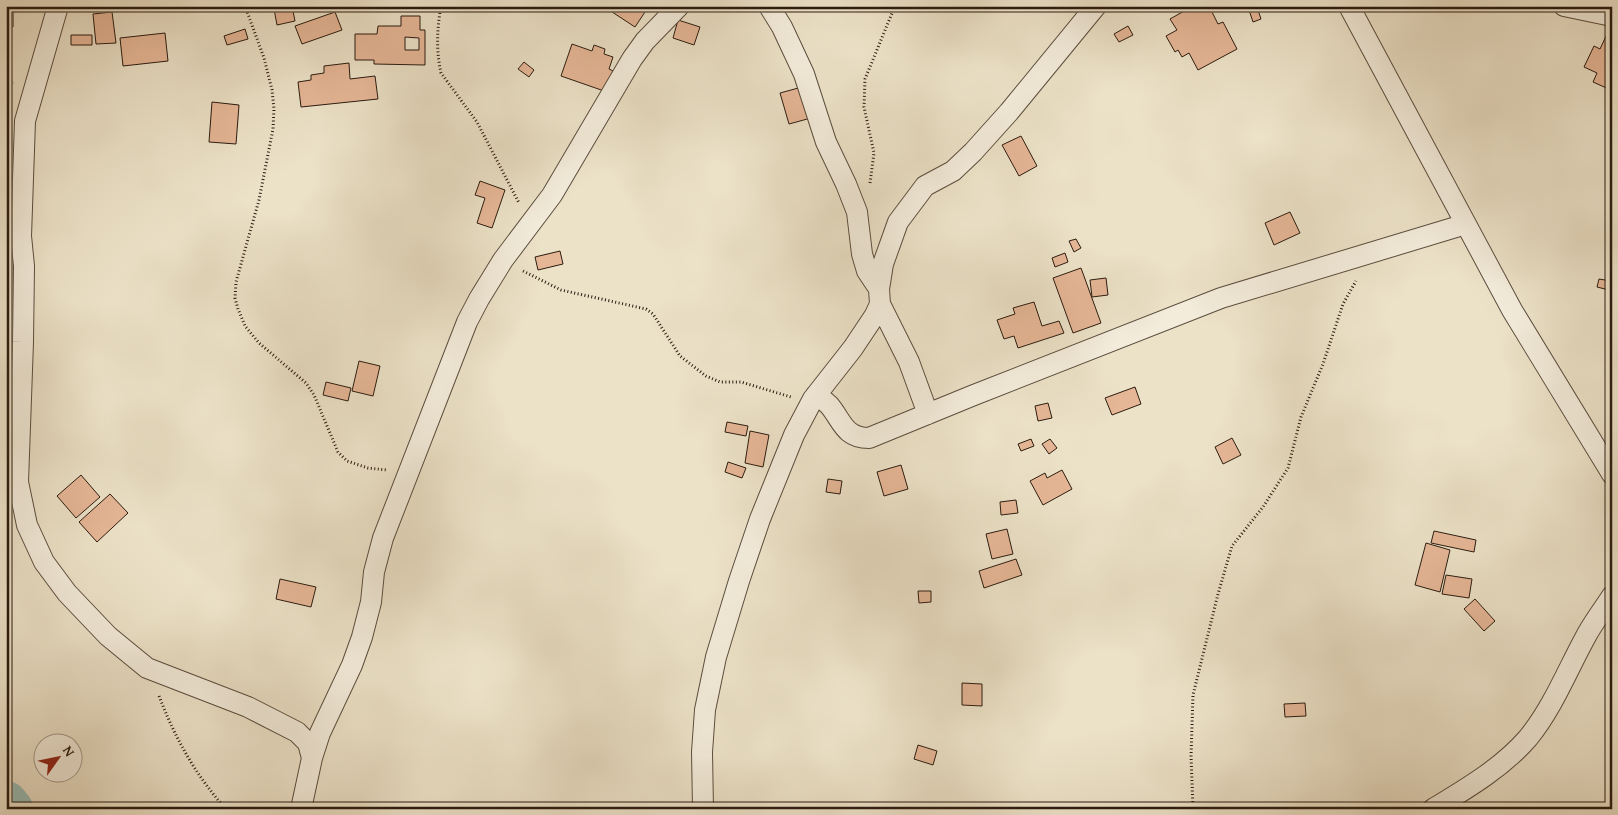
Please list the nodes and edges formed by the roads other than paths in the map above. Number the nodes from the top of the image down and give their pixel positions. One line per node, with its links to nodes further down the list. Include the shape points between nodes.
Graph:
1 (58, 6): 10 (street, via 25,121 21,236)
2 (679, 6): 16 (street, via 645,40 632,59 552,195 503,260 467,322 383,538 362,637)
3 (769, 6): 11 (street, via 804,74 826,142 857,212 862,254)
4 (1096, 6): 11 (street, via 974,152 953,171 925,186 898,222 884,264)
5 (1349, 6): 8 (street)
6 (1564, 6): 7 (street)
7 (1612, 16)
8 (1466, 224): 13 (street, via 1222,298); 14 (street, via 1512,310)
9 (6, 239): 10 (street)
10 (24, 266): 16 (street, via 18,482 27,526 44,562 67,593 108,636 147,668 248,707 296,732 308,743)
11 (880, 296): 12 (street, via 876,315); 13 (street)
12 (815, 397): 13 (street, via 828,403 841,424 859,438 869,438); 18 (street, via 794,435 760,519 716,657 705,710)
13 (928, 414)
14 (1612, 474)
15 (1612, 596): 19 (street, via 1529,737 1503,762)
16 (312, 758): 17 (street)
17 (301, 809)
18 (703, 809)
19 (1433, 809)

